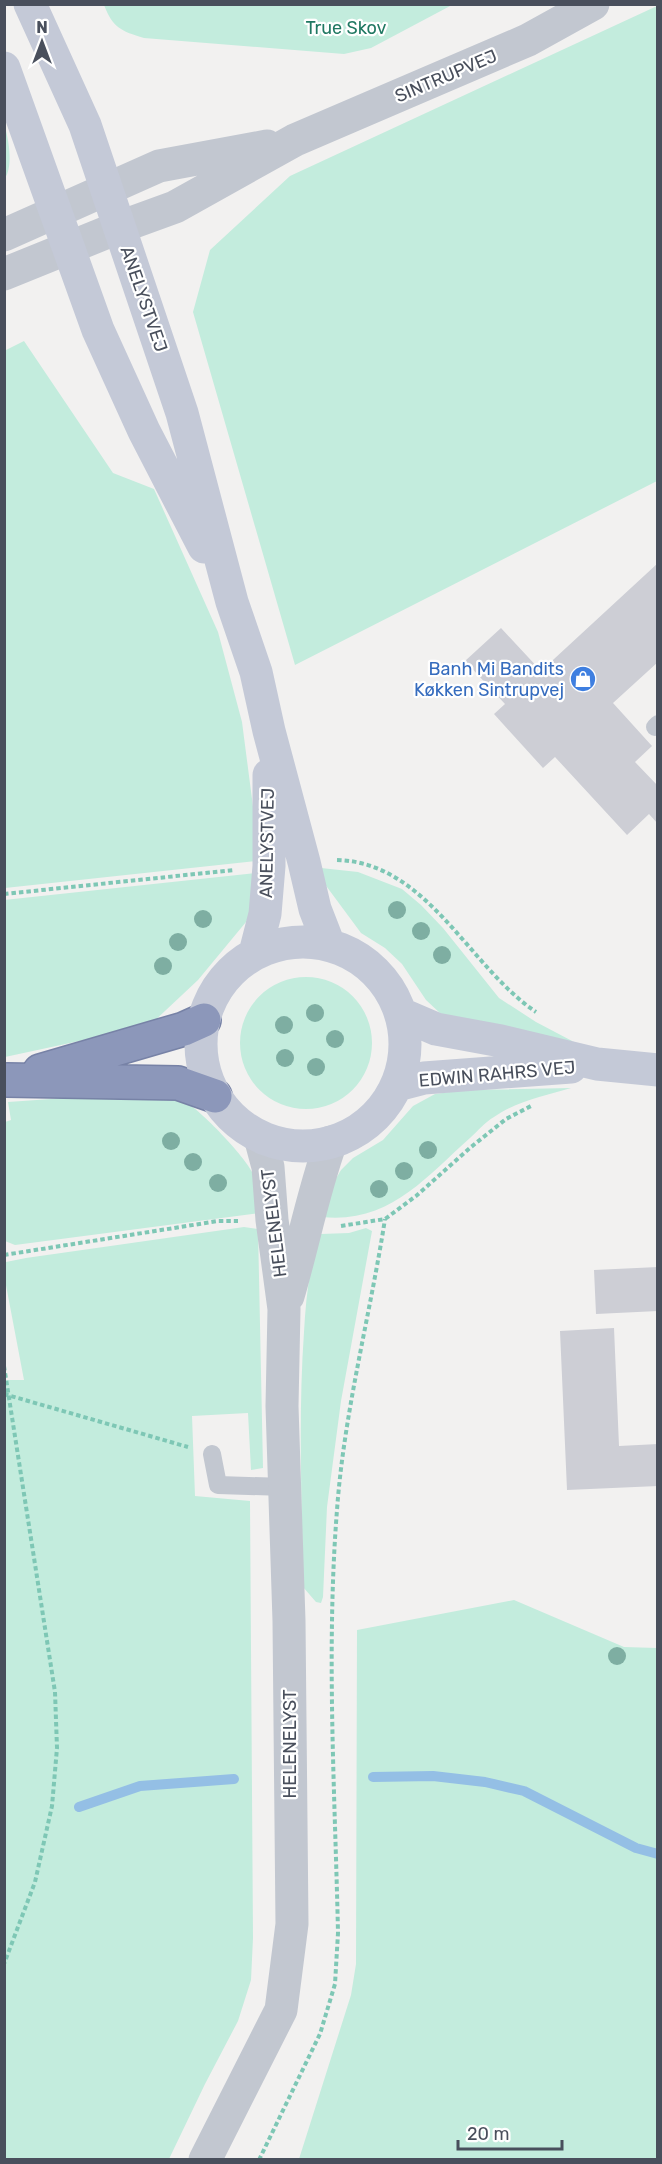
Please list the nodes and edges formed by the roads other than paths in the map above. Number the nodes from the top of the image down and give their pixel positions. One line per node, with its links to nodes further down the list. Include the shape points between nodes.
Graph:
1 (30, 4): 5 (street, ANELYSTVEJ, via 85,124)
2 (593, 4): 4 (street, SINTRUPVEJ, via 528,40)
3 (4, 68): 6 (street, ANELYSTVEJ)
4 (295, 140): 5 (street, SINTRUPVEJ, via 159,166); 7 (street, SINTRUPVEJ, via 175,207)
5 (107, 189): 6 (street, SINTRUPVEJ); 7 (street, ANELYSTVEJ)
6 (56, 213): 8 (street, SINTRUPVEJ); 9 (street, ANELYSTVEJ)
7 (120, 227): 9 (street, SINTRUPVEJ); 11 (street, ANELYSTVEJ, via 183,413)
8 (4, 235)
9 (68, 248): 10 (street, SINTRUPVEJ); 11 (street, ANELYSTVEJ, via 98,330 144,431)
10 (4, 274)
11 (232, 602): 12 (street, ANELYSTVEJ, via 256,672)
12 (268, 731): 13 (street, ANELYSTVEJ, via 315,909); 14 (street, ANELYSTVEJ, via 268,866 265,914)
13 (329, 945): 14 (street, via 292,942); 15 (street, via 346,951 374,970)
14 (255, 953): 16 (street, via 222,981)
15 (401, 1014): 17 (street, EDWIN RAHRS VEJ, via 436,1029); 20 (street, via 404,1062)
16 (204, 1020): 19 (highway); 21 (street, via 202,1054)
17 (597, 1064): 18 (street, EDWIN RAHRS VEJ); 20 (street, EDWIN RAHRS VEJ, via 424,1078)
18 (657, 1070)
19 (6, 1081): 21 (highway, via 178,1083)
20 (397, 1085): 23 (street, via 388,1101 363,1127)
21 (215, 1096): 22 (street, via 235,1119)
22 (261, 1137): 23 (street, via 295,1145); 24 (street, HELENELYST)
23 (331, 1142): 24 (street, HELENELYST)
24 (284, 1309): 26 (street, HELENELYST)
25 (212, 1454): 26 (lane, via 218,1485)
26 (285, 1486): 27 (street, HELENELYST, via 292,1924 281,2010)
27 (205, 2160)

